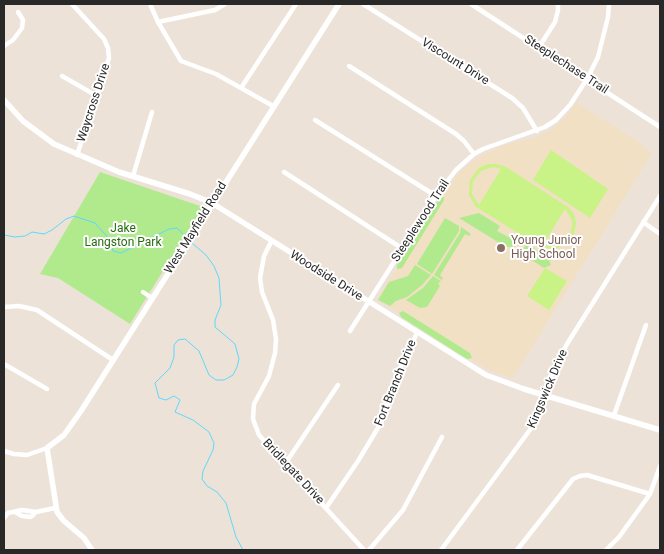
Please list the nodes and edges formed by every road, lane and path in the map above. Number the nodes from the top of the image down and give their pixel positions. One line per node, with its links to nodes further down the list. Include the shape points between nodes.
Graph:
1 (72, 4): 18 (street, Waycross Drive, via 99,31 108,48 109,58)
2 (150, 4): 11 (street)
3 (225, 4): 11 (street, via 215,10)
4 (296, 4): 17 (street)
5 (339, 4): 20 (street, West Mayfield Road)
6 (363, 4): 24 (street, Viscount Drive, via 512,98 523,108)
7 (471, 4): 13 (street, Steeplechase Trail)
8 (558, 4): 13 (street, via 554,22)
9 (609, 4): 16 (street, Steeplewood Trail, via 598,57)
10 (18, 12): 12 (street, via 22,28)
11 (158, 22): 17 (street, via 181,61 216,74)
12 (4, 46)
13 (539, 47): 16 (street, Steeplechase Trail)
14 (349, 66): 25 (street, via 456,134)
15 (62, 76): 18 (street)
16 (587, 79): 23 (street, Steeplechase Trail); 24 (street, Steeplewood Trail, via 564,113)
17 (241, 88): 20 (street)
18 (96, 96): 26 (street, Waycross Drive)
19 (4, 100): 26 (street, Woodside Drive, via 41,135)
20 (273, 106): 31 (street, West Mayfield Road)
21 (152, 112): 28 (street)
22 (315, 120): 29 (street)
23 (660, 128)
24 (536, 131): 25 (street, Steeplewood Trail)
25 (474, 154): 29 (street, Steeplewood Trail, via 456,170)
26 (77, 155): 28 (street, Woodside Drive)
27 (284, 172): 35 (street)
28 (133, 176): 31 (street, Woodside Drive)
29 (436, 196): 35 (street, Steeplewood Trail)
30 (660, 196): 32 (street, Kingswick Drive)
31 (212, 203): 34 (street, Woodside Drive); 37 (street, West Mayfield Road)
32 (643, 222): 33 (street); 47 (street, Kingswick Drive, via 567,344)
33 (660, 234)
34 (271, 242): 38 (street, Woodside Drive); 53 (street, Bridlegate Drive, via 264,256 260,278 273,320 275,353 269,376 254,404 253,419 259,435)
35 (403, 249): 38 (street, Steeplewood Trail)
36 (143, 292): 37 (street)
37 (152, 298): 43 (street, West Mayfield Road)
38 (369, 302): 41 (street, Steeplewood Trail); 42 (street, Woodside Drive)
39 (4, 307): 43 (street, via 37,310)
40 (646, 325): 48 (street)
41 (350, 331)
42 (417, 333): 47 (street, Woodside Drive, via 486,375); 57 (street, Fort Branch Drive, via 400,368 381,423)
43 (113, 360): 51 (street, West Mayfield Road, via 72,425)
44 (4, 364): 46 (street)
45 (338, 385): 53 (street)
46 (47, 389)
47 (545, 396): 48 (street, Woodside Drive); 62 (street, Kingswick Drive, via 530,432)
48 (614, 416): 49 (street, Woodside Drive)
49 (660, 430)
50 (442, 437): 61 (street, via 403,510)
51 (48, 448): 52 (street, via 27,455); 56 (street)
52 (4, 451)
53 (285, 464): 57 (street, Bridlegate Drive)
54 (660, 466): 55 (street)
55 (650, 494): 63 (street, via 587,475 580,476 573,480); 64 (street)
56 (56, 508): 58 (street, via 36,512 31,517 8,513); 59 (street)
57 (326, 508): 60 (street, Bridlegate Drive)
58 (4, 518)
59 (92, 550)
60 (364, 550)
61 (369, 550)
62 (441, 550)
63 (517, 550)
64 (606, 550)

